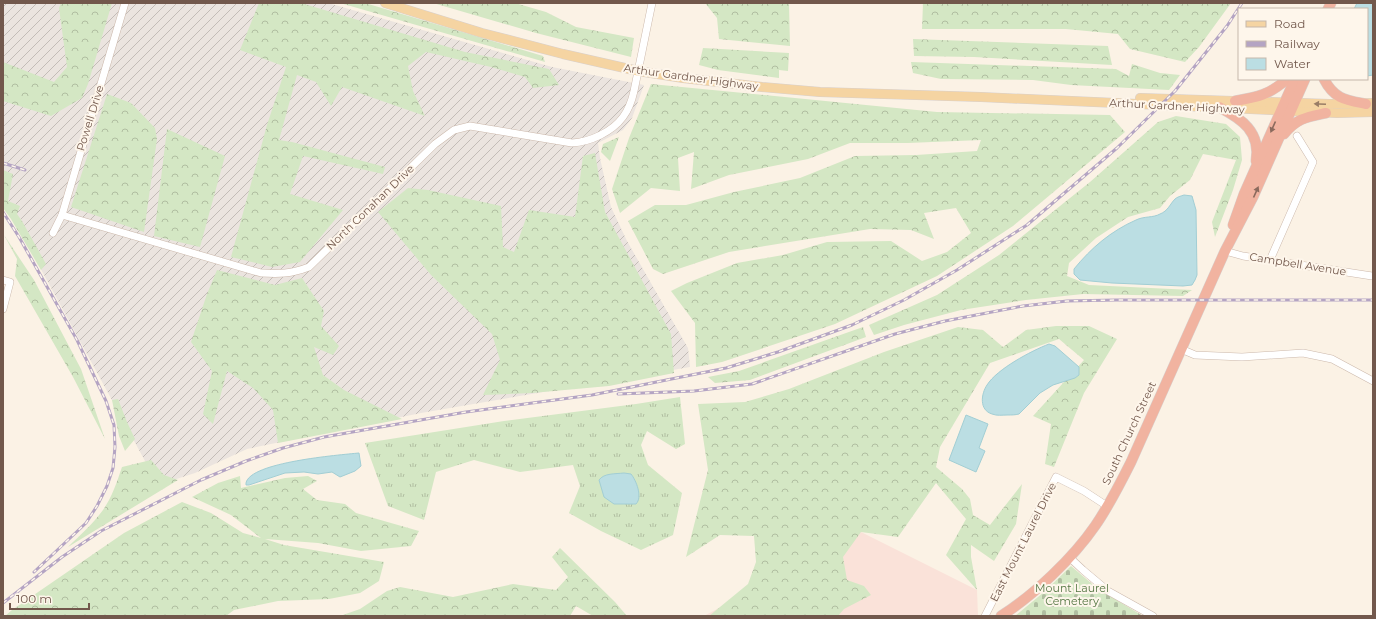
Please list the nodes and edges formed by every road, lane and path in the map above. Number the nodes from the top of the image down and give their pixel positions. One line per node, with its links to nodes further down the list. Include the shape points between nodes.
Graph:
1 (125, 3): 19 (street, Powell Drive)
2 (385, 3): 4 (main road, Arthur Gardner Highway, via 563,54)
3 (652, 3): 4 (street, North Conahan Drive)
4 (638, 71): 9 (main road, Arthur Gardner Highway, via 820,92); 19 (street, North Conahan Drive, via 631,103 624,117 613,128 580,143 572,144 470,126 454,130 434,144 309,267 296,272 261,272)
5 (1286, 80): 10 (highway, via 1259,97)
6 (1295, 80): 12 (highway, South Church Street)
7 (1304, 80): 12 (highway, South Church Street)
8 (1325, 80): 11 (highway, via 1331,90 1341,98)
9 (981, 97): 10 (main road, Arthur Gardner Highway); 13 (main road, Arthur Gardner Highway)
10 (1235, 101): 12 (main road, Arthur Gardner Highway)
11 (1370, 104): 12 (main road, Arthur Gardner Highway, one-way to 12)
12 (1288, 106): 13 (main road, Arthur Gardner Highway); 15 (main road, Arthur Gardner Highway); 17 (highway, South Church Street); 18 (highway, South Church Street, one-way to 18)
13 (1219, 107): 18 (highway, via 1240,119 1253,134 1257,149)
14 (1373, 112): 15 (main road, Arthur Gardner Highway)
15 (1326, 113): 17 (highway, via 1308,116 1295,122)
16 (1297, 136): 22 (street, via 1313,162)
17 (1278, 140): 21 (highway, South Church Street, one-way to 17, via 1254,197)
18 (1255, 169): 21 (highway, South Church Street)
19 (62, 215): 20 (street, Powell Drive)
20 (53, 233)
21 (1225, 251): 22 (street, Campbell Avenue); 26 (highway, South Church Street)
22 (1270, 260): 23 (street, Campbell Avenue)
23 (1372, 276)
24 (6, 281): 25 (street)
25 (3, 309)
26 (1181, 349): 27 (street, via 1195,355 1236,357 1303,354 1332,360); 28 (highway, South Church Street, via 1132,462)
27 (1373, 381)
28 (1108, 506): 29 (highway, South Church Street); 30 (street, East Mount Laurel Drive, via 1056,477)
29 (1069, 557): 31 (highway, South Church Street, via 1040,587); 32 (street, via 1108,591)
30 (985, 616)
31 (1001, 616)
32 (1153, 616)

